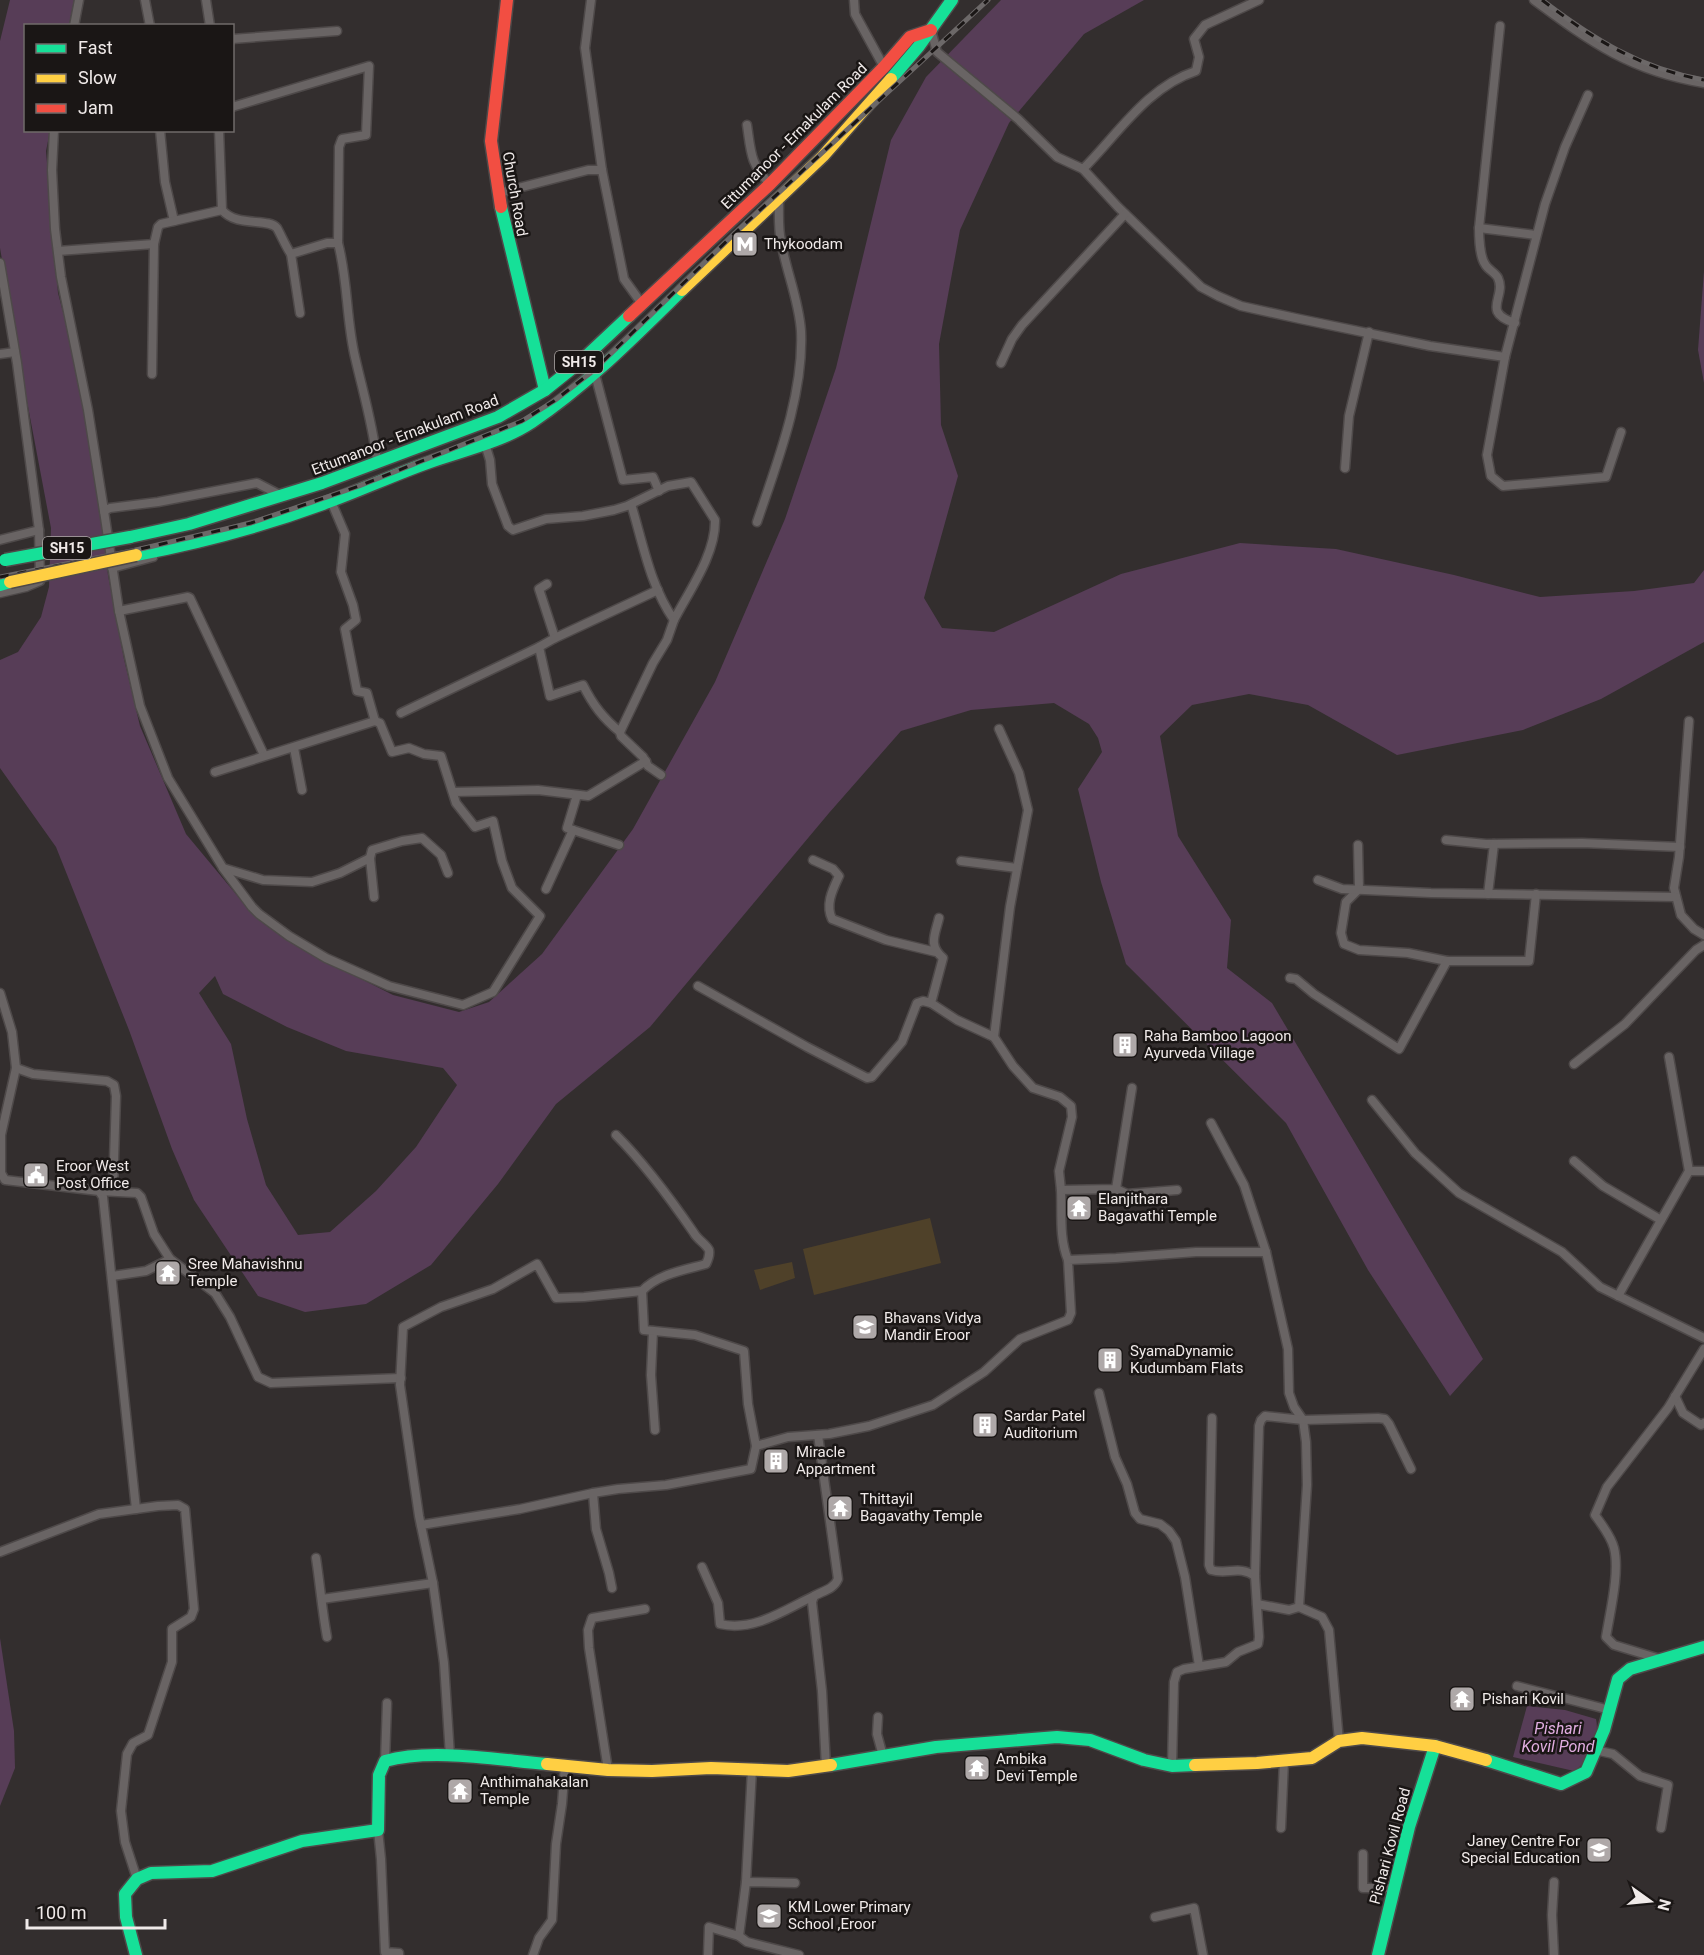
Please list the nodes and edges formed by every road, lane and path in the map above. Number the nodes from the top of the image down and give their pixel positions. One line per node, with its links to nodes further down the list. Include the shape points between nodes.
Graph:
1 (79, 0): 10 (street)
2 (145, 0): 11 (street)
3 (206, 0): 12 (street)
4 (507, 0): 28 (street, Church Road, via 490,141)
5 (591, 0): 26 (street, via 585,48)
6 (854, 0): 17 (street, via 855,14)
7 (952, 0): 14 (street, Ettumanoor - Ernakulam Road / SH15)
8 (1259, 0): 25 (street, via 1205,25 1194,39 1199,57 1196,72 1155,92)
9 (1534, 0): 18 (street, via 1608,52 1642,67)
10 (75, 24)
11 (150, 24)
12 (210, 24)
13 (1500, 26): 33 (street)
14 (931, 30): 17 (street, Ettumanoor - Ernakulam Road / SH15, via 910,37); 25 (street, via 937,52 1057,157); 29 (street, via 823,156)
15 (337, 31): 16 (street)
16 (234, 39)
17 (884, 67): 27 (street, Ettumanoor - Ernakulam Road / SH15)
18 (1704, 83)
19 (1588, 94): 34 (street, via 1565,147)
20 (234, 106): 35 (street, via 369,66 366,135 342,139 339,147)
21 (747, 125): 27 (street, via 757,171)
22 (54, 132): 37 (street, via 51,152)
23 (160, 132): 32 (street)
24 (219, 132): 30 (street)
25 (1083, 169): 31 (street)
26 (602, 170): 28 (street); 40 (street, via 624,279)
27 (770, 184): 40 (street, Ettumanoor - Ernakulam Road / SH15)
28 (499, 193): 50 (street, Church Road)
29 (779, 200): 49 (street); 63 (street, via 780,240 801,328 801,356 778,460)
30 (222, 210): 32 (street); 38 (street, via 228,217 276,228)
31 (1125, 214): 43 (street, via 1201,287 1218,296 1242,306); 47 (street, via 1022,325)
32 (174, 221): 36 (street, via 158,227)
33 (1479, 228): 34 (street); 42 (street, via 1484,264 1499,282 1497,312)
34 (1536, 235): 42 (street)
35 (338, 243): 38 (street); 54 (street, via 355,357)
36 (154, 244): 37 (street); 48 (street)
37 (58, 251): 62 (street)
38 (291, 254): 41 (street)
39 (0, 263): 44 (street)
40 (642, 304): 50 (street, Ettumanoor - Ernakulam Road / SH15)
41 (300, 313)
42 (1515, 323): 46 (street)
43 (1369, 332): 46 (street); 56 (street, via 1349,416)
44 (15, 352): 45 (street); 64 (street)
45 (0, 354)
46 (1505, 357): 51 (street, via 1487,455 1491,476 1503,486 1606,477)
47 (1001, 363)
48 (152, 374)
49 (595, 374): 52 (street, via 530,423); 57 (street, via 623,480 653,477)
50 (545, 390): 53 (street, Ettumanoor - Ernakulam Road / SH15, via 498,417)
51 (1621, 432)
52 (485, 444): 55 (street); 60 (street, via 492,484 510,529)
53 (409, 451): 54 (street, Ettumanoor - Ernakulam Road / SH15); 55 (street)
54 (377, 461): 58 (street, Ettumanoor - Ernakulam Road / SH15)
55 (415, 468): 59 (street)
56 (1346, 468)
57 (659, 491): 60 (street); 73 (street, via 691,483 715,520 702,569)
58 (282, 496): 62 (street, via 257,483); 66 (street, Ettumanoor - Ernakulam Road / SH15, bridge, via 189,524)
59 (331, 501): 61 (street); 77 (street, via 345,534 341,572 356,620 345,629 357,691 366,693)
60 (631, 504): 70 (street)
61 (301, 510): 67 (street, via 284,523); 68 (street, bridge, via 188,545)
62 (104, 511): 67 (street)
63 (757, 522)
64 (39, 530): 65 (street); 71 (street, via 40,581)
65 (0, 540)
66 (2, 561)
67 (112, 568): 72 (street)
68 (5, 584)
69 (547, 584): 74 (street, via 539,589)
70 (658, 590): 73 (street); 74 (street)
71 (0, 593)
72 (119, 611): 82 (street, via 190,598); 98 (street, via 140,706 168,778)
73 (674, 620): 80 (street)
74 (555, 638): 75 (street)
75 (539, 647): 76 (street); 80 (street, via 550,696 583,685 594,706)
76 (401, 713)
77 (375, 721): 81 (street); 87 (street, via 380,723 392,752 409,748 441,756)
78 (1689, 721): 94 (street)
79 (999, 729): 99 (street, via 1019,773 1028,810)
80 (620, 732): 83 (street)
81 (294, 748): 82 (street); 86 (street)
82 (264, 755): 84 (street)
83 (646, 761): 85 (street); 88 (street, via 588,796)
84 (215, 772)
85 (661, 775)
86 (302, 790)
87 (453, 792): 88 (street, via 538,790); 98 (street, via 456,803 475,827 493,821 512,888 540,916 493,992 463,1005 388,986 326,958 259,914)
88 (577, 795): 89 (street, via 567,828)
89 (573, 830): 92 (street); 102 (street)
90 (1446, 840): 91 (street)
91 (1494, 844): 94 (street); 104 (street)
92 (619, 845)
93 (1358, 845): 103 (street)
94 (1680, 847): 107 (street)
95 (370, 858): 98 (street, via 312,882 263,880); 100 (street, via 372,850 422,838 441,855); 106 (street)
96 (813, 860): 111 (street, via 833,869 838,876 828,911 832,919 886,940)
97 (961, 861): 99 (street)
98 (223, 868)
99 (1017, 868): 117 (street)
100 (448, 873)
101 (1318, 880): 103 (street, via 1342,889)
102 (546, 889)
103 (1359, 890): 104 (street); 112 (street, via 1346,902 1341,933 1344,944 1359,950 1408,953)
104 (1488, 894): 105 (street)
105 (1536, 894): 107 (street); 112 (street, via 1529,961)
106 (374, 897)
107 (1676, 897): 109 (street, via 1682,915)
108 (939, 918): 111 (street, via 933,944)
109 (1704, 935)
110 (1704, 945): 119 (street, via 1625,1024)
111 (936, 952): 116 (street, via 943,958)
112 (1448, 961): 113 (street, via 1399,1049)
113 (1290, 978)
114 (698, 986): 116 (street, via 867,1078 902,1042 917,1003)
115 (0, 993): 120 (street, via 12,1032)
116 (931, 1003): 117 (street)
117 (994, 1037): 130 (street, via 1033,1088 1060,1097 1071,1106 1072,1118 1059,1171)
118 (1669, 1057): 126 (street)
119 (1574, 1064)
120 (16, 1068): 128 (street, via 1,1135); 133 (street, via 33,1074 107,1081 114,1085)
121 (1132, 1089): 129 (street)
122 (1372, 1100): 140 (street, via 1415,1153 1459,1193 1562,1252 1600,1287)
123 (1211, 1123): 135 (street, via 1244,1185)
124 (616, 1135): 139 (street, via 643,1162 709,1250 706,1264 659,1278)
125 (1574, 1161): 134 (street, via 1603,1186)
126 (1689, 1171): 127 (street); 134 (street)
127 (1704, 1171)
128 (3, 1180): 132 (street)
129 (1116, 1189): 130 (street); 131 (street, via 1127,1194)
130 (1061, 1190): 137 (street)
131 (1177, 1190)
132 (99, 1191): 133 (street); 138 (street, via 103,1197)
133 (113, 1191): 136 (street, via 137,1193 141,1197 154,1234)
134 (1661, 1220): 140 (street)
135 (1266, 1252): 137 (street); 148 (street, via 1288,1349 1288,1393)
136 (170, 1259): 138 (street, via 146,1271); 144 (street, via 215,1293 258,1377 271,1383)
137 (1068, 1260): 151 (street, via 1068,1320 1020,1339 984,1372 933,1405 869,1426)
138 (112, 1276): 155 (street)
139 (642, 1291): 141 (street, via 644,1330); 144 (street, via 555,1298 537,1264 493,1289 441,1307 403,1327)
140 (1618, 1296): 142 (street)
141 (653, 1331): 150 (street); 152 (street, via 695,1335 744,1351)
142 (1704, 1338)
143 (1704, 1349): 146 (street)
144 (400, 1378): 156 (street)
145 (1099, 1393): 171 (street, via 1135,1514 1140,1520 1160,1524 1176,1541)
146 (1675, 1396): 149 (street, via 1683,1413 1701,1425); 170 (street, via 1607,1487 1595,1515 1614,1548 1615,1582 1606,1636 1614,1645)
147 (1212, 1418): 160 (street, via 1209,1564 1216,1572 1242,1570)
148 (1304, 1420): 153 (street, via 1385,1419); 160 (street, via 1265,1416 1261,1420); 166 (street, via 1307,1485)
149 (1704, 1423)
150 (655, 1430)
151 (818, 1434): 152 (street); 163 (street, via 837,1579 829,1589)
152 (756, 1446): 154 (street, via 751,1469 666,1485)
153 (1411, 1469)
154 (593, 1493): 156 (street); 162 (street, via 597,1529)
155 (136, 1509): 157 (street, via 99,1514); 192 (street, via 178,1505 185,1509 194,1609 191,1617 172,1629 172,1662 160,1705 148,1735 133,1743 127,1754 121,1811 125,1842)
156 (421, 1525): 161 (street)
157 (0, 1552)
158 (316, 1558): 164 (street)
159 (702, 1567): 163 (street, via 717,1603 720,1624 733,1627 766,1620)
160 (1255, 1576): 165 (street)
161 (433, 1583): 164 (street); 179 (street, via 444,1663)
162 (612, 1588)
163 (813, 1596): 185 (street)
164 (322, 1599): 168 (street)
165 (1257, 1604): 166 (street); 171 (street, via 1258,1644 1226,1662)
166 (1299, 1608): 176 (street, via 1322,1617 1329,1630)
167 (645, 1609): 186 (street, via 592,1618 588,1630)
168 (327, 1636)
169 (1704, 1647): 170 (street)
170 (1660, 1660): 174 (street, via 1630,1669 1618,1679)
171 (1199, 1666): 184 (street, via 1177,1672 1174,1682)
172 (1517, 1686): 174 (street)
173 (387, 1703): 181 (street)
174 (1610, 1710): 178 (street)
175 (878, 1717): 180 (street, via 877,1734)
176 (1339, 1741): 177 (street, via 1380,1738); 182 (street, via 1312,1758)
177 (1435, 1746): 178 (street, via 1561,1784 1586,1772); 196 (street, Pishari Kovil Road, via 1408,1827)
178 (1595, 1750): 189 (street, via 1613,1754 1640,1776 1668,1785)
179 (450, 1756): 181 (street, via 403,1756); 183 (street)
180 (884, 1756): 184 (street, via 936,1747 1057,1737 1090,1740); 185 (street)
181 (385, 1761): 190 (street, via 379,1775)
182 (1284, 1761): 184 (street); 188 (street)
183 (565, 1765): 186 (street); 201 (street, via 552,1920)
184 (1172, 1766)
185 (826, 1767): 187 (street)
186 (608, 1770): 187 (street)
187 (752, 1770): 193 (street)
188 (1281, 1828)
189 (1661, 1828)
190 (378, 1830): 192 (street, via 302,1841 212,1871 151,1873); 200 (street, via 385,1952)
191 (1363, 1854): 196 (street, via 1363,1888)
192 (137, 1879): 199 (street, via 124,1894)
193 (746, 1882): 195 (street); 198 (street)
194 (1554, 1882): 206 (street)
195 (795, 1883)
196 (1394, 1888): 205 (street, Pishari Kovil Road)
197 (1155, 1917): 204 (street, via 1194,1908)
198 (739, 1936): 202 (street, via 709,1927); 203 (street, via 747,1942)
199 (136, 1955)
200 (399, 1955)
201 (533, 1955)
202 (708, 1955)
203 (799, 1955)
204 (1203, 1955)
205 (1378, 1955)
206 (1554, 1955)

